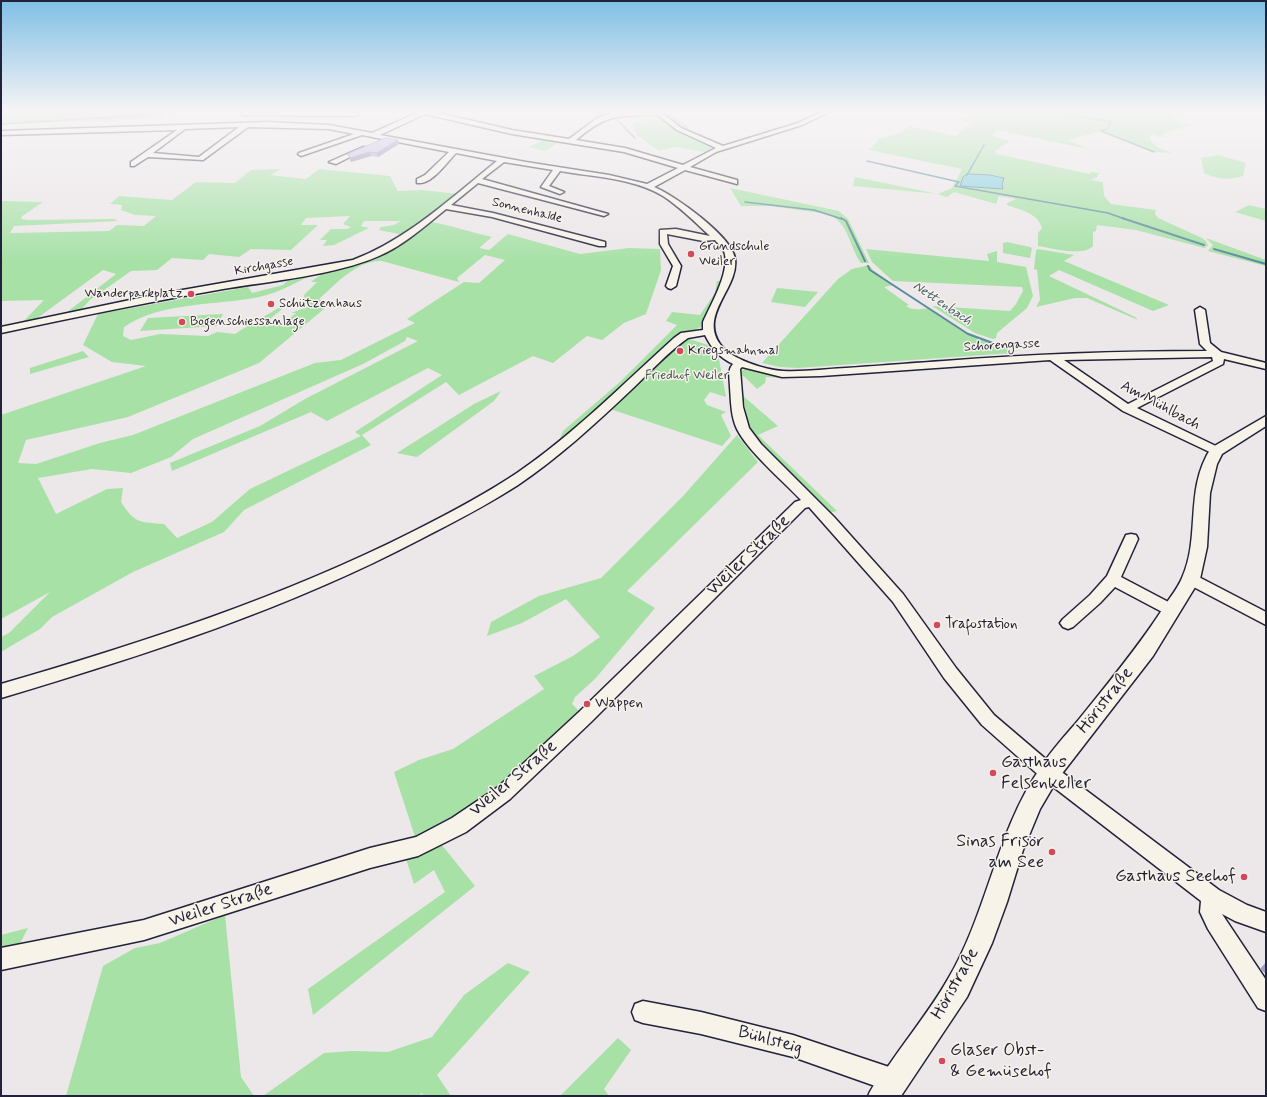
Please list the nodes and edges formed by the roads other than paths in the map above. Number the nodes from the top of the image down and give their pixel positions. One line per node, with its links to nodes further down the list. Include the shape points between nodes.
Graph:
1 (442, 162): 9 (street, via 428,177)
2 (499, 162): 8 (street, Kirchgasse)
3 (514, 162): 7 (street)
4 (666, 162): 6 (street)
5 (691, 162): 6 (street)
6 (682, 167): 10 (street); 11 (street)
7 (557, 170): 11 (street, via 609,177); 12 (street, via 545,187)
8 (476, 180): 13 (street, Kirchgasse); 14 (street)
9 (420, 181)
10 (734, 182)
11 (647, 186): 15 (street, via 665,194)
12 (560, 192)
13 (446, 207): 16 (street, Sonnenhalde, via 493,215); 19 (street, Kirchgasse, via 404,239 356,262 154,298)
14 (604, 214)
15 (717, 237): 17 (street, via 707,239 663,232 664,244 677,266); 20 (street, via 727,247 731,259 730,270 711,312)
16 (602, 244)
17 (671, 286)
18 (1200, 310): 21 (street, via 1205,344)
19 (1, 330)
20 (708, 332): 23 (street, Schorengasse, via 716,347); 35 (street, via 685,336 678,340 602,412 523,475 392,550 319,582 199,628 107,660)
21 (1217, 354): 22 (street, Schorengasse); 24 (street, Schorengasse); 25 (street, via 1219,362)
22 (1053, 357): 23 (street, Schorengasse, via 782,374); 25 (street, Am Mühlbach)
23 (740, 363): 28 (street, via 735,368 735,379 737,408 743,429 757,447)
24 (1266, 366)
25 (1127, 409): 27 (street, Am Mühlbach)
26 (1266, 420): 27 (main road)
27 (1216, 451): 31 (main road, Höristraße, via 1209,464 1202,493 1199,547)
28 (811, 502): 36 (street, via 898,598 950,672 988,720); 39 (street, Weiler Straße, via 800,505 585,717 504,793 459,825 418,846 370,858 144,930)
29 (1131, 539): 30 (street)
30 (1113, 579): 32 (street); 34 (street)
31 (1190, 579): 32 (main road, Höristraße); 33 (street)
32 (1171, 610): 36 (main road, Höristraße, via 1146,650)
33 (1266, 620)
34 (1068, 623)
35 (1, 691)
36 (1049, 773): 37 (street); 42 (main road, Höristraße, via 1032,801 1011,850 982,936 961,982)
37 (1212, 897): 38 (street, via 1242,914); 40 (street, via 1210,912 1215,922)
38 (1266, 922)
39 (1, 959)
40 (1266, 1000)
41 (643, 1012): 42 (street, Bühlsteig, via 701,1023 793,1046)
42 (888, 1089)

